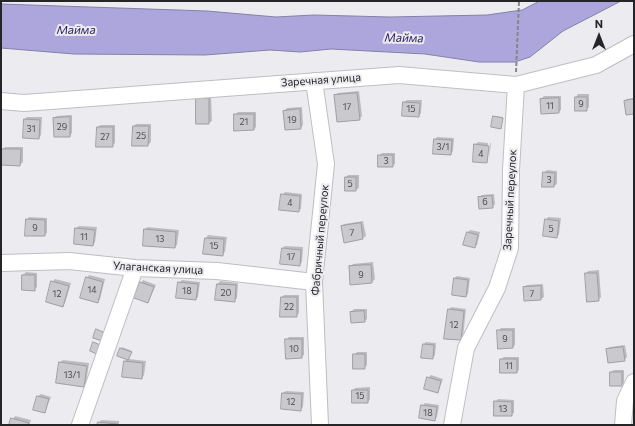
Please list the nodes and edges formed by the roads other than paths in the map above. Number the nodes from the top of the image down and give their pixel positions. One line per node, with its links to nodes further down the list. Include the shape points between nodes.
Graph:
1 (634, 44): 3 (street, Заречная улица, via 596,65)
2 (314, 81): 3 (street, Заречная улица, via 399,75); 4 (street, Заречная улица, via 40,102); 7 (street, Фабричный переулок, via 326,164)
3 (516, 85): 11 (street, Заречный переулок, via 510,248 497,288 466,348)
4 (1, 101)
5 (1, 263): 6 (street, Улаганская улица, via 69,261)
6 (135, 268): 7 (street, Улаганская улица, via 216,271); 9 (street)
7 (314, 282): 10 (street, Фабричный переулок)
8 (634, 382): 12 (street, via 625,401)
9 (80, 425)
10 (320, 425)
11 (452, 425)
12 (623, 425)

